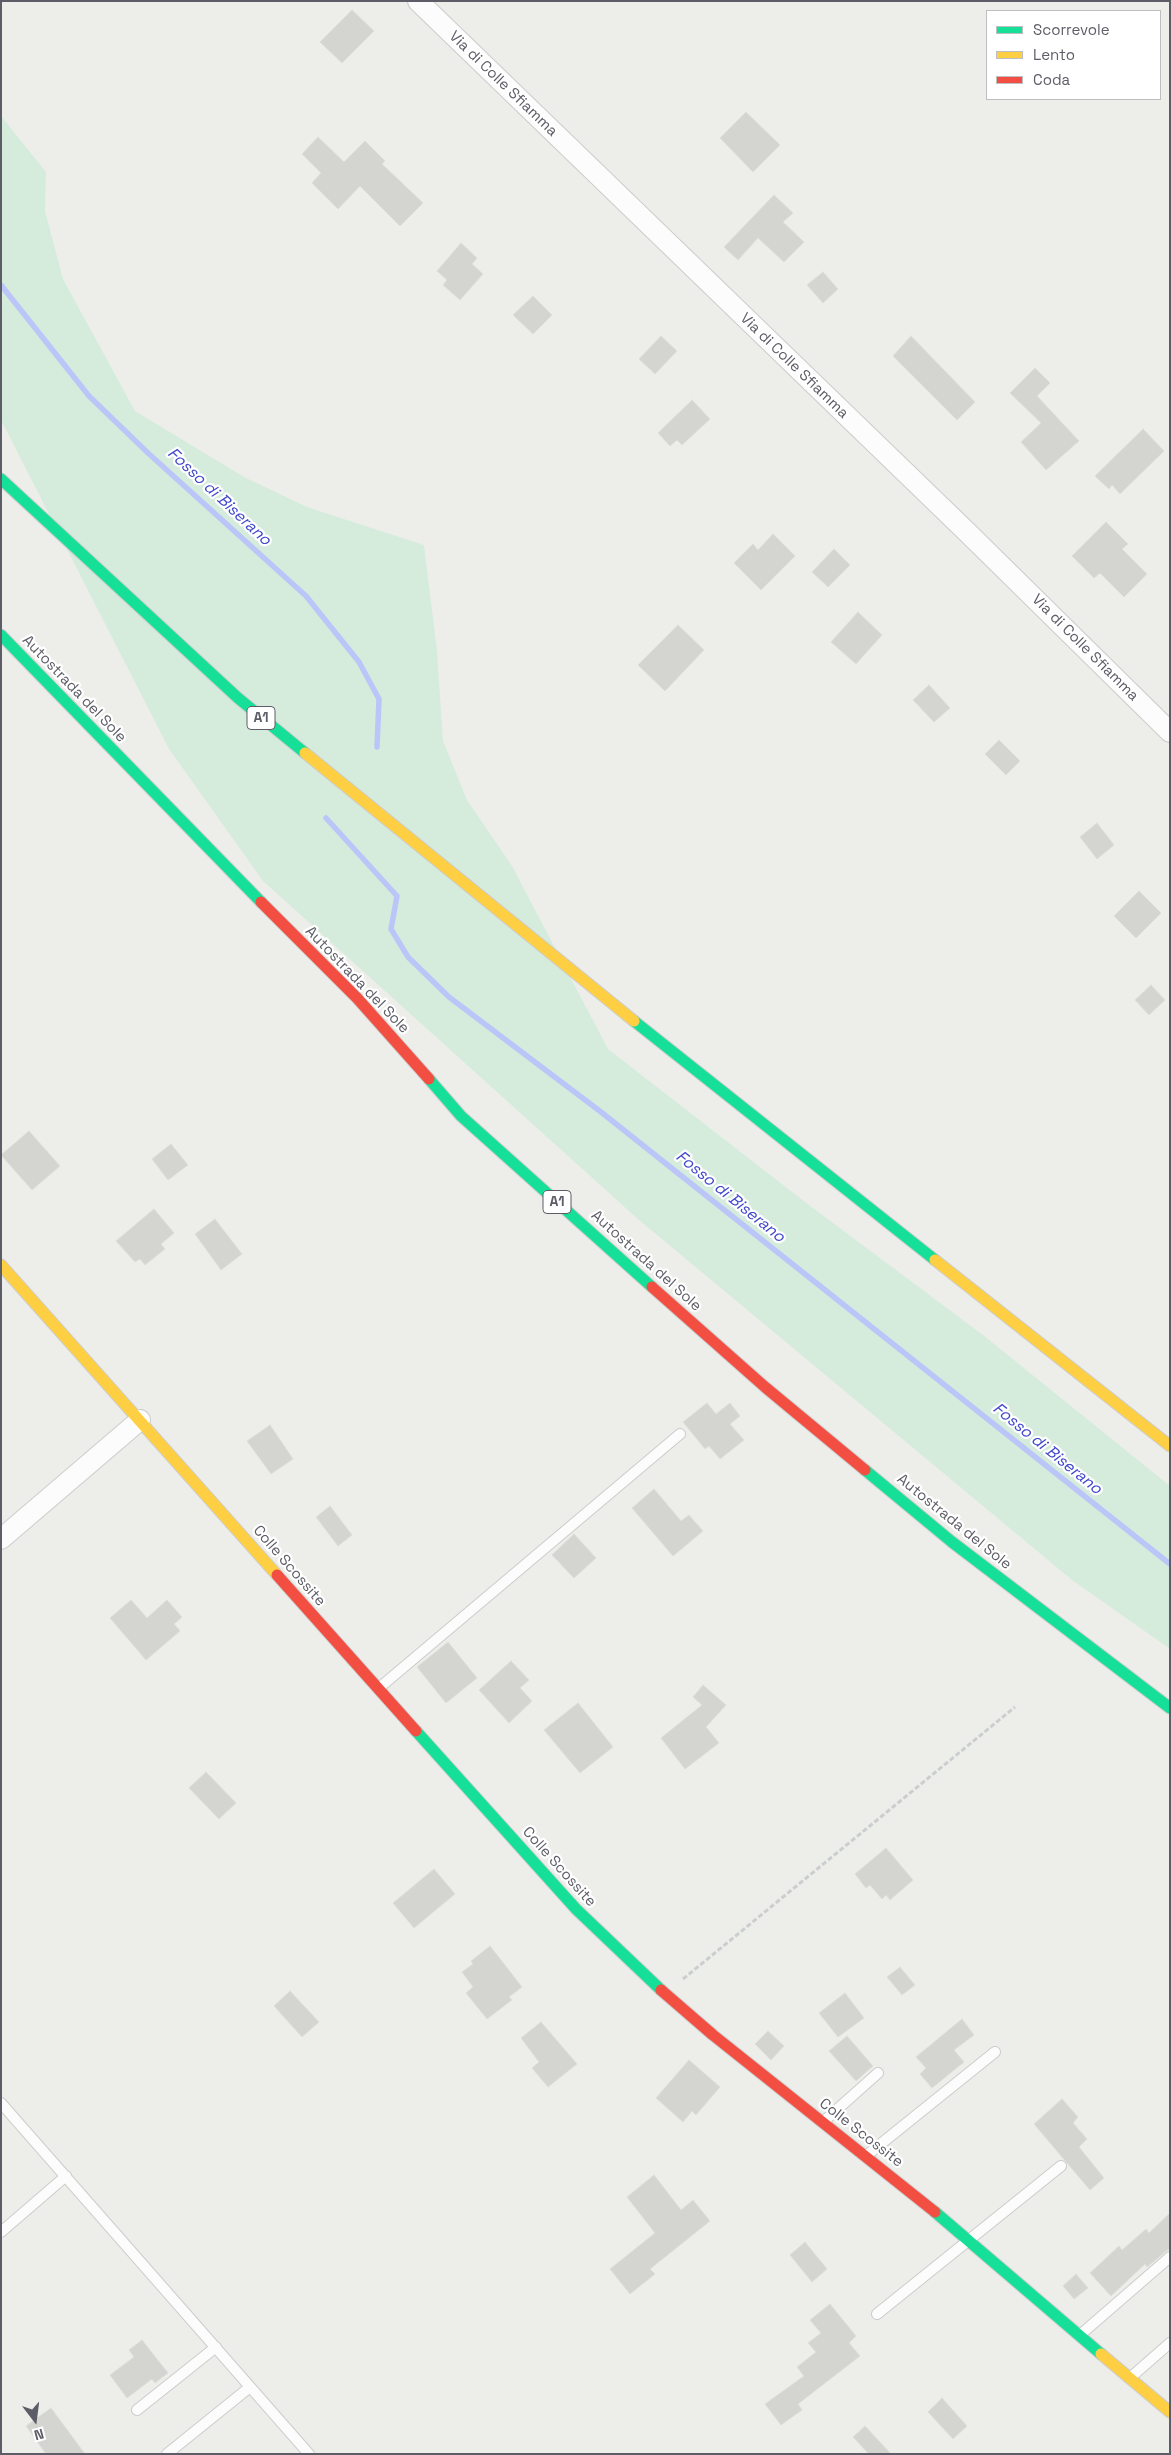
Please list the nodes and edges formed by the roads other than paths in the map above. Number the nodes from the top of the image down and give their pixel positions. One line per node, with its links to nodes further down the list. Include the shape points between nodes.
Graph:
1 (418, 1): 4 (street, Via di Colle Sfiamma)
2 (1, 479): 8 (main road, A1, via 238,698 534,942)
3 (1, 635): 11 (main road, Autostrada del Sole / A1, via 357,998 461,1116 765,1387 952,1542)
4 (1170, 732)
5 (1, 1265): 6 (main road, Colle Scossite)
6 (140, 1420): 9 (street); 10 (main road, Colle Scossite)
7 (680, 1434): 10 (lane)
8 (1170, 1446)
9 (1, 1539)
10 (378, 1689): 15 (main road, Colle Scossite, via 576,1909 665,1994)
11 (1170, 1708)
12 (995, 2052): 16 (lane)
13 (878, 2072): 15 (lane)
14 (1, 2103): 18 (lane)
15 (823, 2122): 16 (main road, Colle Scossite)
16 (866, 2156): 20 (main road, Colle Scossite)
17 (1061, 2166): 20 (lane)
18 (66, 2176): 19 (lane); 25 (lane)
19 (1, 2232)
20 (967, 2240): 22 (lane); 23 (main road, Colle Scossite)
21 (1170, 2257): 23 (lane)
22 (877, 2314)
23 (1080, 2334): 26 (main road, Colle Scossite)
24 (1170, 2343): 26 (lane)
25 (216, 2347): 27 (lane); 28 (lane)
26 (1131, 2378): 29 (main road, Colle Scossite)
27 (250, 2387): 30 (lane); 31 (lane)
28 (137, 2410)
29 (1170, 2412)
30 (167, 2454)
31 (309, 2454)

